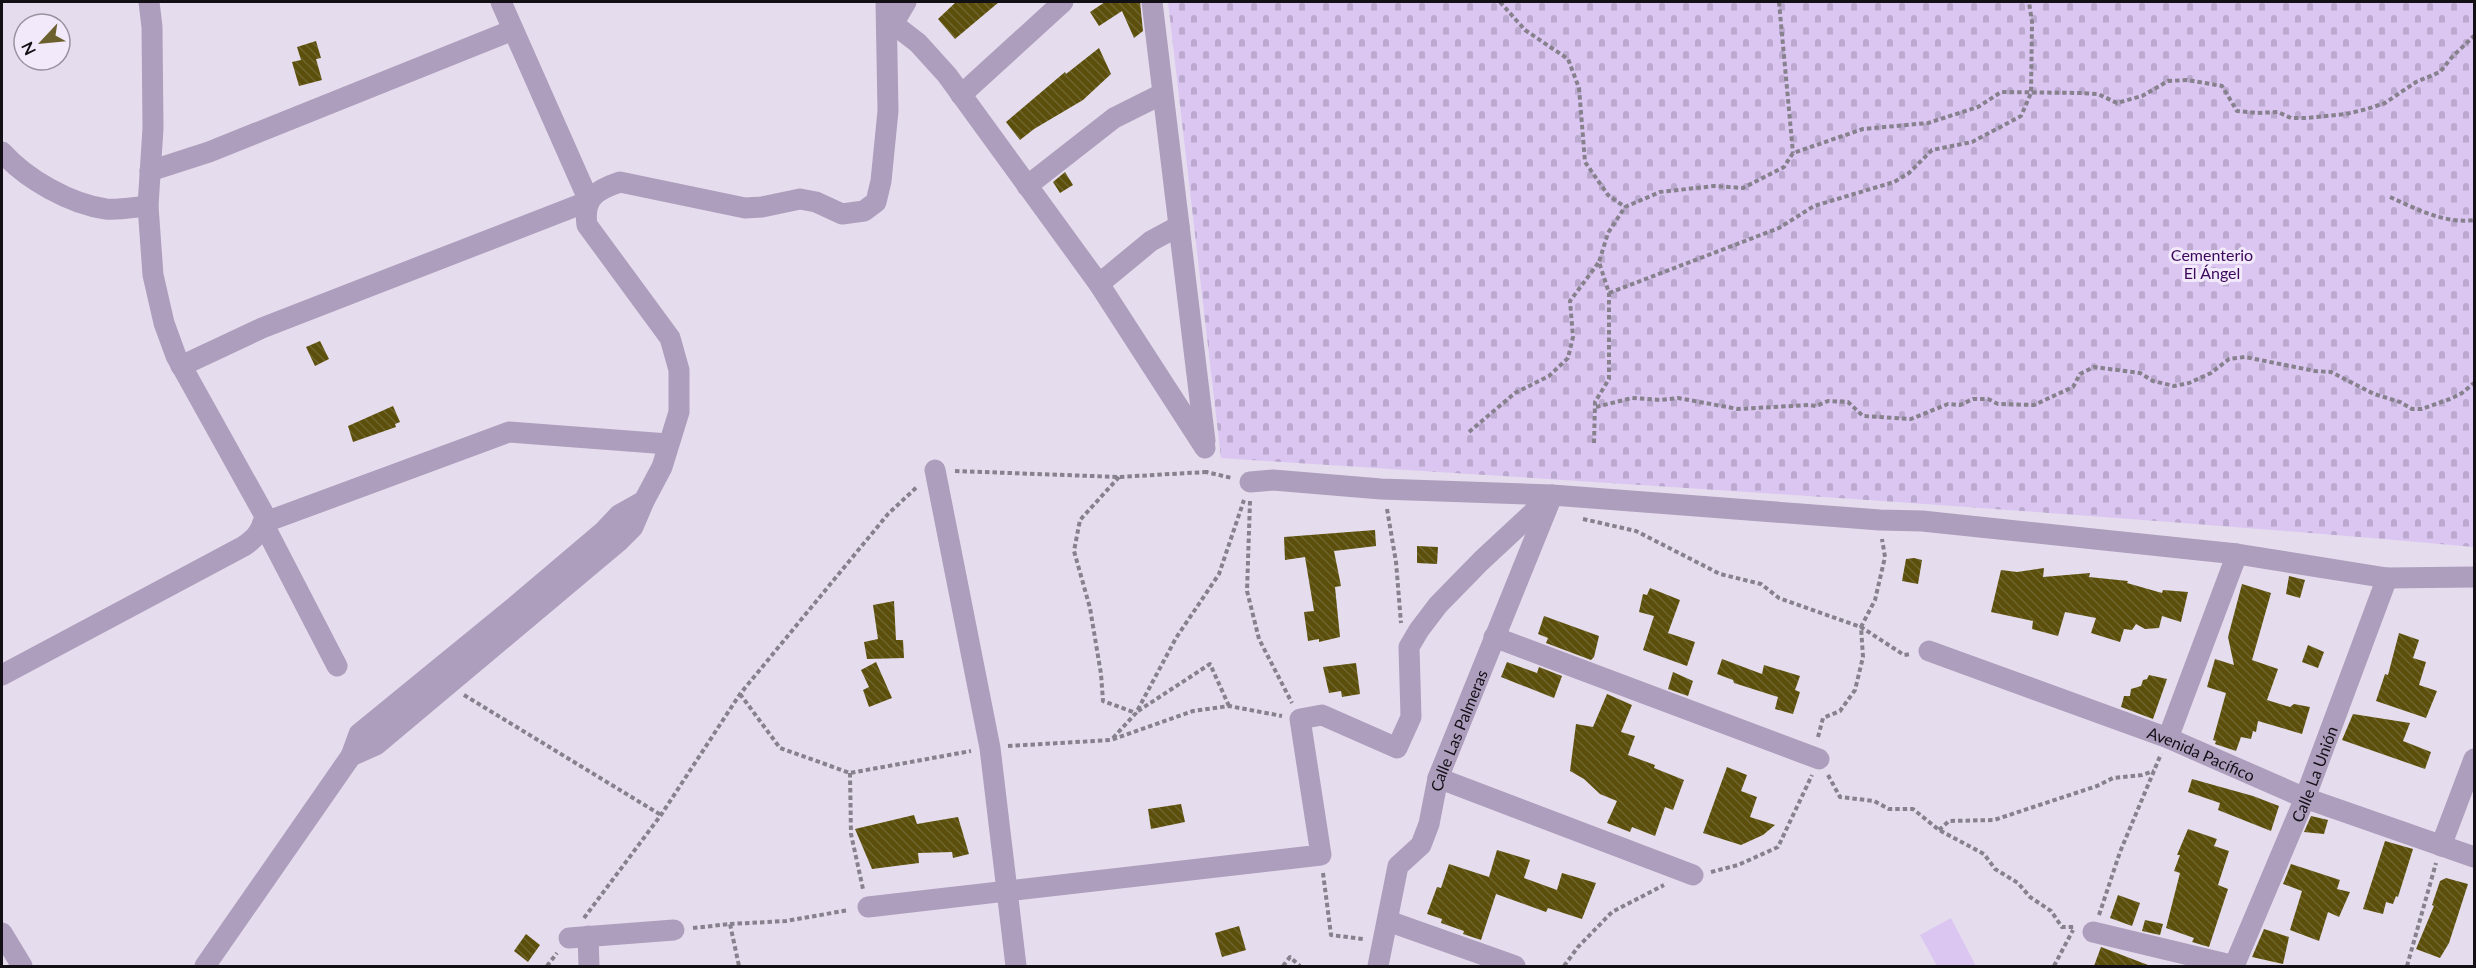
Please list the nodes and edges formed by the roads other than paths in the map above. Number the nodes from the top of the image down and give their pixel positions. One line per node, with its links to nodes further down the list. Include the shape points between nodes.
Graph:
1 (149, 2): 11 (street, via 153,117)
2 (501, 2): 7 (street)
3 (906, 2): 6 (street)
4 (1063, 2): 9 (street)
5 (1152, 2): 8 (street)
6 (889, 15): 9 (street); 13 (street, via 888,111 881,181 876,202 864,211 842,214 800,199 745,208 620,182 600,189)
7 (513, 30): 11 (street, via 209,152); 13 (street)
8 (1162, 94): 12 (street, via 1114,118); 15 (street)
9 (961, 95): 12 (street)
10 (2, 152): 14 (street, via 61,196 107,209)
11 (150, 171): 14 (street)
12 (1027, 186): 16 (street)
13 (589, 201): 17 (street, via 262,328); 18 (street, via 586,225 670,338 679,370 680,412)
14 (148, 206): 17 (street, via 153,275 164,323)
15 (1179, 226): 16 (street, via 1151,240); 16 (street, via 1205,448)
16 (1099, 284)
17 (181, 366): 23 (street, via 265,516)
18 (668, 444): 22 (street, via 662,467); 23 (street, via 509,432)
19 (935, 470): 40 (street, via 990,748)
20 (1250, 482): 21 (street)
21 (1552, 495): 24 (street, via 1922,521); 27 (street, Calle Las Palmeras); 40 (street, via 1438,605 1408,647 1411,717 1397,748 1322,715 1300,719 1321,855)
22 (644, 501): 32 (street, via 633,527 618,543 375,745); 32 (street, via 619,515 518,604 358,734)
23 (263, 523): 29 (street); 30 (street, via 256,537 244,546)
24 (2237, 554): 26 (street); 31 (street)
25 (2475, 577): 26 (street)
26 (2387, 578): 36 (street, Calle La Unión)
27 (1494, 637): 33 (street); 35 (street, Calle Las Palmeras)
28 (1929, 651): 31 (street, Avenida Pacífico)
29 (337, 666)
30 (2, 675)
31 (2168, 738): 36 (street, Avenida Pacífico)
32 (351, 756): 48 (street)
33 (1819, 759)
34 (2475, 759): 37 (street)
35 (1438, 777): 39 (street); 42 (street, Calle Las Palmeras, via 1421,845 1398,866)
36 (2305, 798): 37 (street, Avenida Pacífico); 52 (street, Calle La Unión)
37 (2441, 846): 38 (street, Avenida Pacífico)
38 (2475, 856)
39 (1693, 875)
40 (1006, 891): 41 (street); 50 (street)
41 (868, 907)
42 (1388, 921): 46 (street, Calle Las Palmeras); 51 (street)
43 (2083, 929): 52 (street)
44 (674, 930): 49 (street, via 579,937)
45 (2, 933): 47 (street)
46 (1373, 957)
47 (22, 966)
48 (206, 966)
49 (589, 966)
50 (1016, 966)
51 (1515, 966)
52 (2235, 966)

